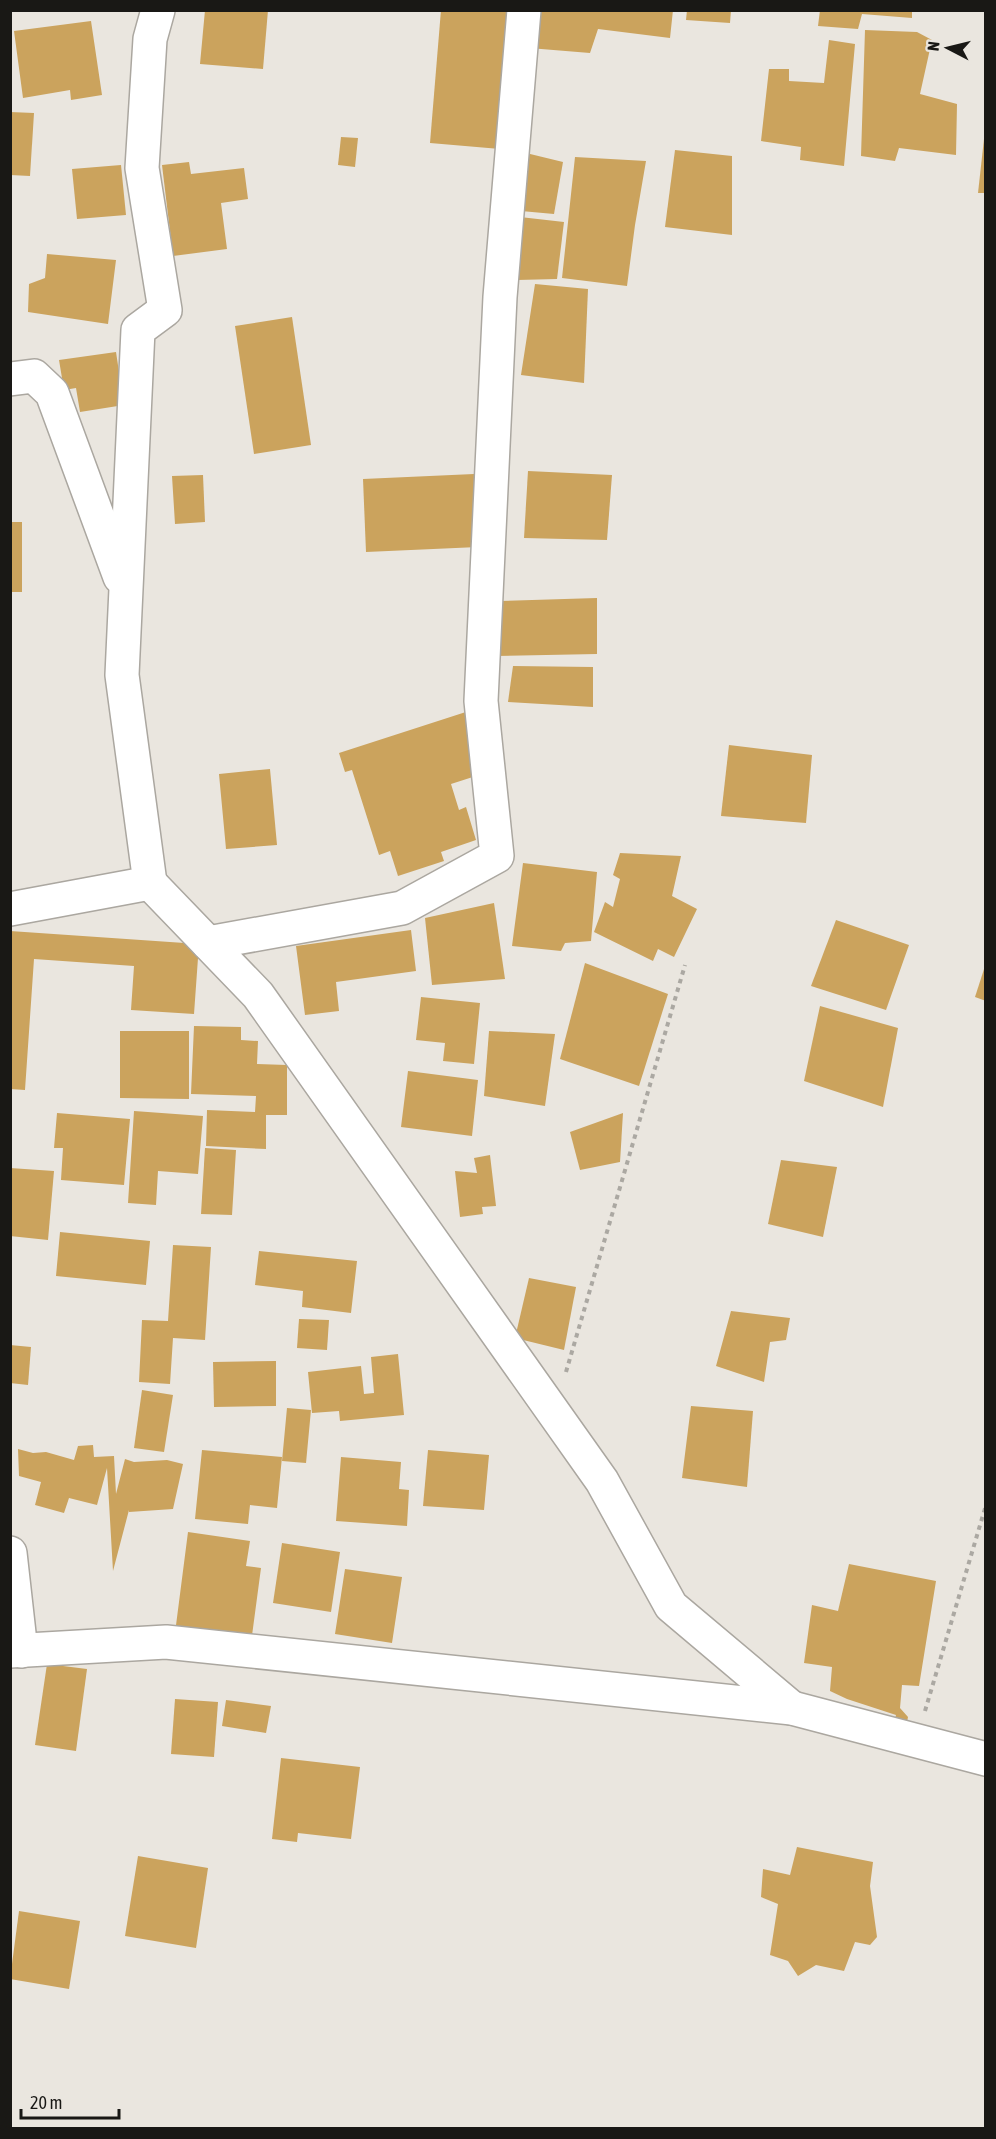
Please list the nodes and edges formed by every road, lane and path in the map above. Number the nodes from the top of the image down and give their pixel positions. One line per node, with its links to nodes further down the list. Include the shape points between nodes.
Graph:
1 (158, 10): 4 (street, via 150,39 142,168 165,310 138,330)
2 (524, 10): 7 (street, via 500,297 481,701 497,856 402,908)
3 (10, 378): 4 (street, via 34,376 52,393)
4 (125, 591): 5 (street, via 122,675)
5 (150, 883): 6 (street); 7 (street)
6 (10, 909)
7 (208, 943): 9 (street, via 258,994)
8 (685, 965): 9 (path)
9 (555, 1413): 13 (street, via 602,1481 671,1606)
10 (986, 1505): 14 (path)
11 (10, 1553): 12 (street)
12 (16, 1651): 13 (street, via 166,1642)
13 (792, 1708): 14 (street)
14 (916, 1741): 15 (street)
15 (986, 1759)

